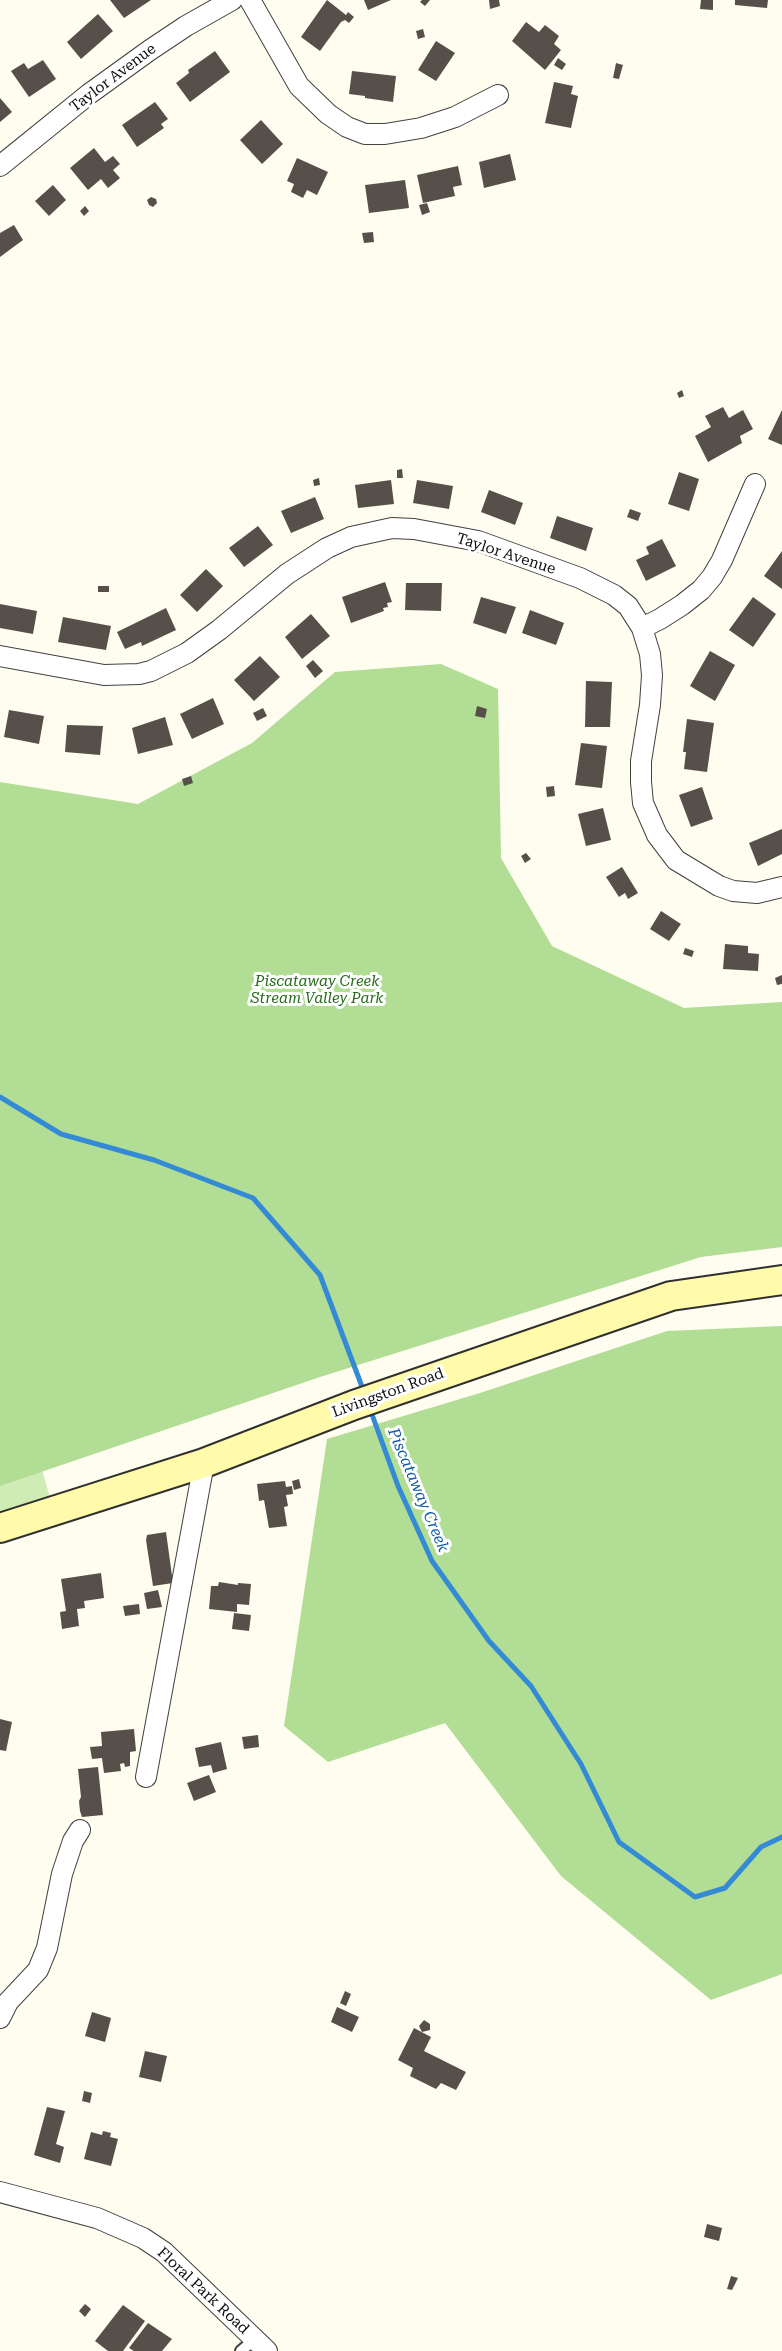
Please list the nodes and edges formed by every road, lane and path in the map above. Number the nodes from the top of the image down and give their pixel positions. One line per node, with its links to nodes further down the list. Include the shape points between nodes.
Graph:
1 (232, 0): 4 (street, Taylor Avenue, via 150,50)
2 (250, 0): 3 (street, via 300,86 328,114 365,134 421,128 455,117)
3 (498, 95)
4 (0, 166)
5 (755, 484): 6 (street, via 722,560 701,590 660,620)
6 (642, 628): 7 (street, Taylor Avenue, via 621,599 580,578 478,541 392,528 351,537 306,560 211,636 151,671 104,675); 8 (street, Taylor Avenue, via 652,675 641,782 643,803 657,835 676,860 719,886 757,893)
7 (0, 656)
8 (782, 887)
9 (782, 1280): 10 (main road, Livingston Road, via 671,1296 354,1405)
10 (204, 1463): 11 (main road, Livingston Road); 12 (street)
11 (0, 1528)
12 (146, 1777)
13 (80, 1830): 14 (street, via 65,1863 47,1948 38,1970 8,2002)
14 (0, 2018)
15 (0, 2192): 16 (street, Floral Park Road, via 97,2218 142,2238 164,2252)
16 (254, 2347)

